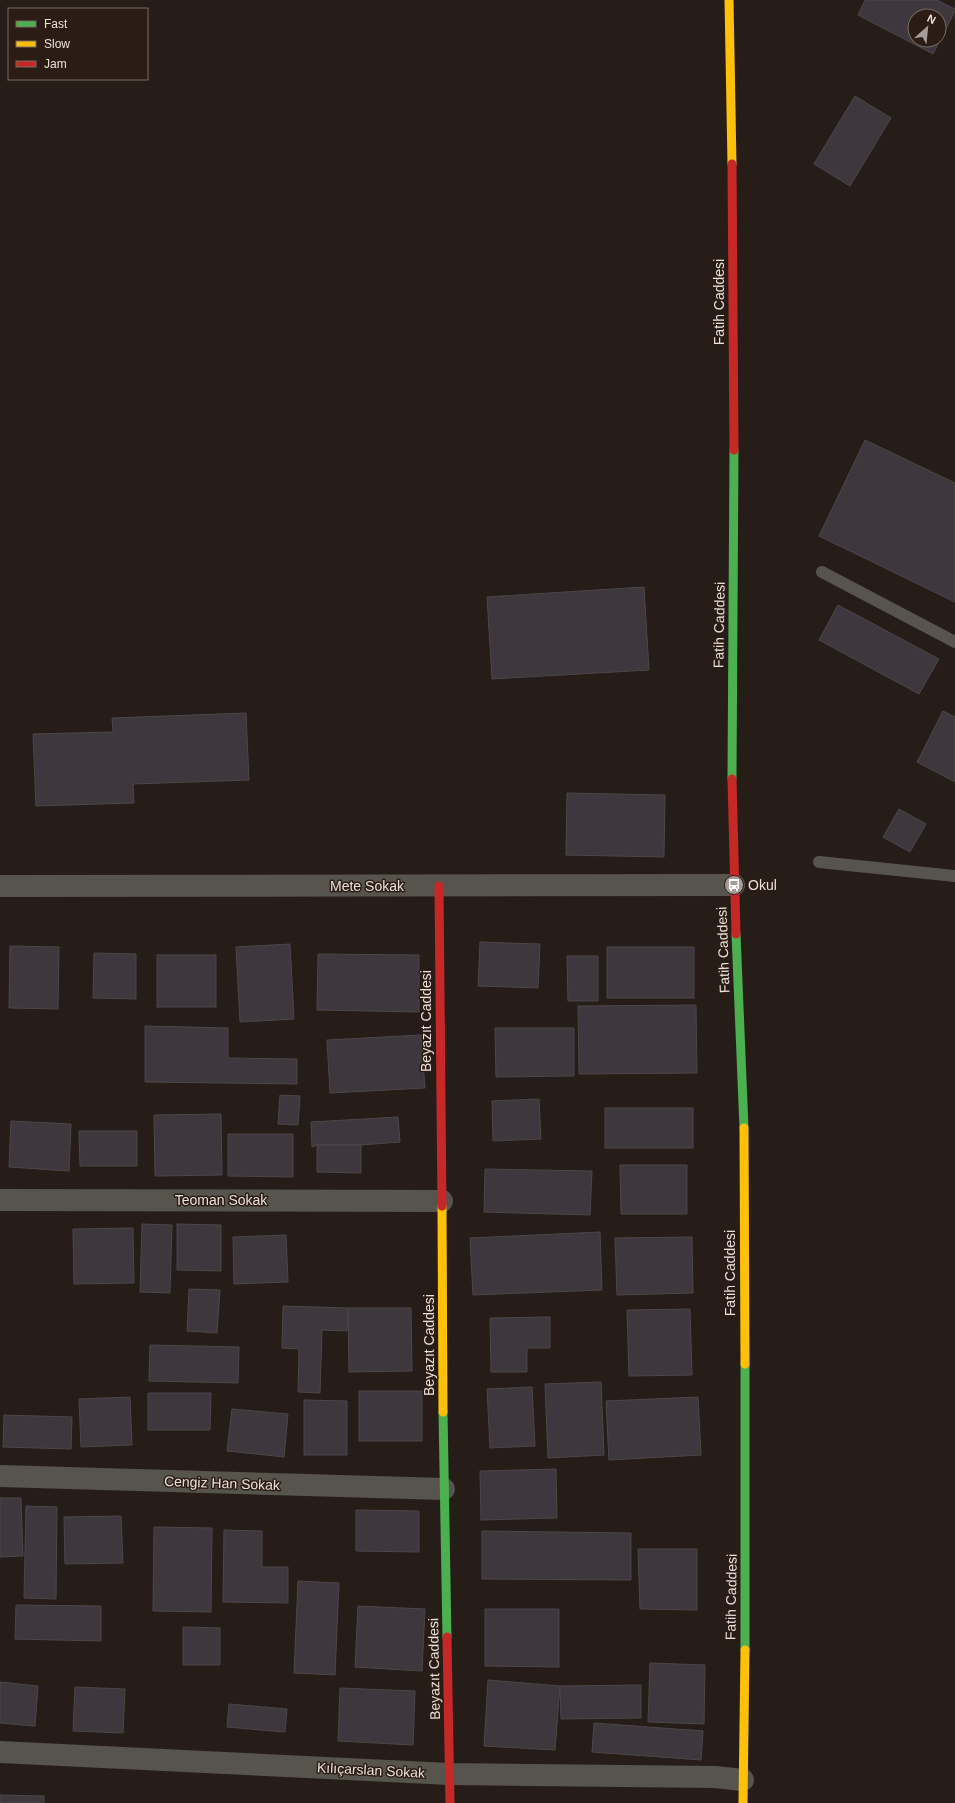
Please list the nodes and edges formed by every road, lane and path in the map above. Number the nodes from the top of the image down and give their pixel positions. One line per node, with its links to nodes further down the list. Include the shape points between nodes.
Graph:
1 (729, 0): 6 (street, Fatih Caddesi, via 734,530)
2 (822, 572): 3 (lane)
3 (955, 642)
4 (819, 862): 5 (lane)
5 (955, 876)
6 (734, 885): 8 (street, Mete Sokak); 15 (street, Fatih Caddesi, via 744,1145 746,1530)
7 (0, 886): 8 (street, Mete Sokak)
8 (439, 886): 10 (street, Beyazıt Caddesi)
9 (0, 1200): 10 (street, Teoman Sokak)
10 (442, 1201): 12 (street, Beyazıt Caddesi)
11 (0, 1476): 12 (street, Cengiz Han Sokak)
12 (444, 1489): 14 (street, Beyazıt Caddesi)
13 (0, 1752): 14 (street, Kılıçarslan Sokak)
14 (450, 1774): 15 (street, Kılıçarslan Sokak, via 715,1777); 16 (street, Beyazıt Caddesi)
15 (743, 1780): 17 (street, Fatih Caddesi)
16 (450, 1803)
17 (743, 1803)

